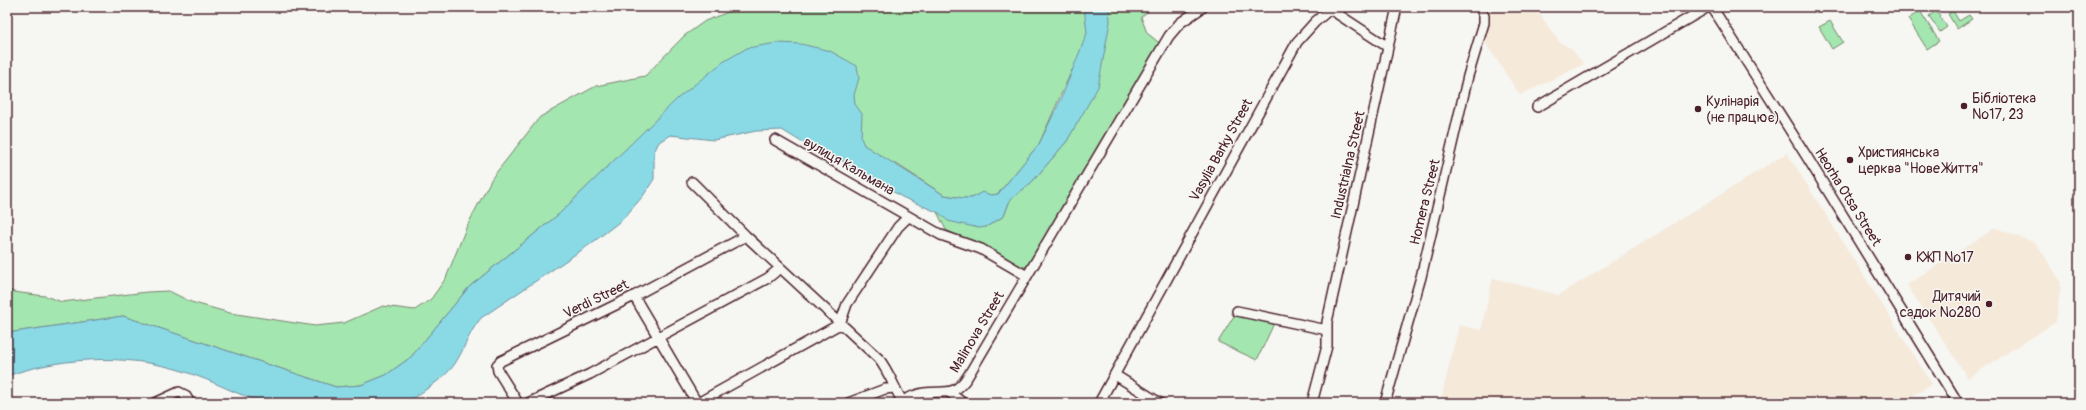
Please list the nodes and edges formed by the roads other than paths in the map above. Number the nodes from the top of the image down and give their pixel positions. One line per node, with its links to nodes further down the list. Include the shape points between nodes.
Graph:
1 (1203, 7): 14 (street, Malinova Street, via 1180,23 1169,36)
2 (1397, 7): 7 (street, Industrialna Street)
3 (1480, 7): 34 (street, Homera Street, via 1484,23 1468,76 1421,277)
4 (1708, 7): 8 (street)
5 (1712, 7): 35 (street, Heorha Otsa Street)
6 (1330, 8): 7 (street, Vasylia Barky Street); 20 (street, Vasylia Barky Street, via 1297,42)
7 (1388, 47): 18 (street, Industrialna Street)
8 (1537, 107)
9 (776, 140): 11 (street, вулиця Кальмана)
10 (692, 182): 12 (street, Malinova Street)
11 (908, 217): 14 (street, вулиця Кальмана, via 941,235 981,249); 17 (street, via 898,227 847,304)
12 (746, 236): 13 (street, Malinova Street); 15 (street, Verdi Street)
13 (780, 268): 17 (street, Malinova Street); 19 (street, via 762,281)
14 (1027, 276): 22 (street, Malinova Street, via 961,387)
15 (634, 296): 19 (street); 26 (street, Verdi Street, via 500,361 497,365 498,370)
16 (1237, 311): 18 (street)
17 (840, 324): 21 (street, Malinova Street, via 879,359 887,369); 28 (street)
18 (1327, 330): 33 (street, Industrialna Street, via 1327,346)
19 (659, 338): 27 (street); 28 (street)
20 (1115, 375): 31 (street, Vasylia Barky Street); 32 (street)
21 (894, 388): 23 (street, Malinova Street); 29 (street)
22 (950, 393): 23 (street, Malinova Street, via 922,394); 30 (street)
23 (903, 402)
24 (154, 403): 25 (street, via 179,392 185,395)
25 (190, 403)
26 (518, 403)
27 (528, 403)
28 (698, 403)
29 (848, 403)
30 (963, 403)
31 (1099, 403)
32 (1160, 403)
33 (1312, 403)
34 (1385, 403)
35 (1958, 403)

